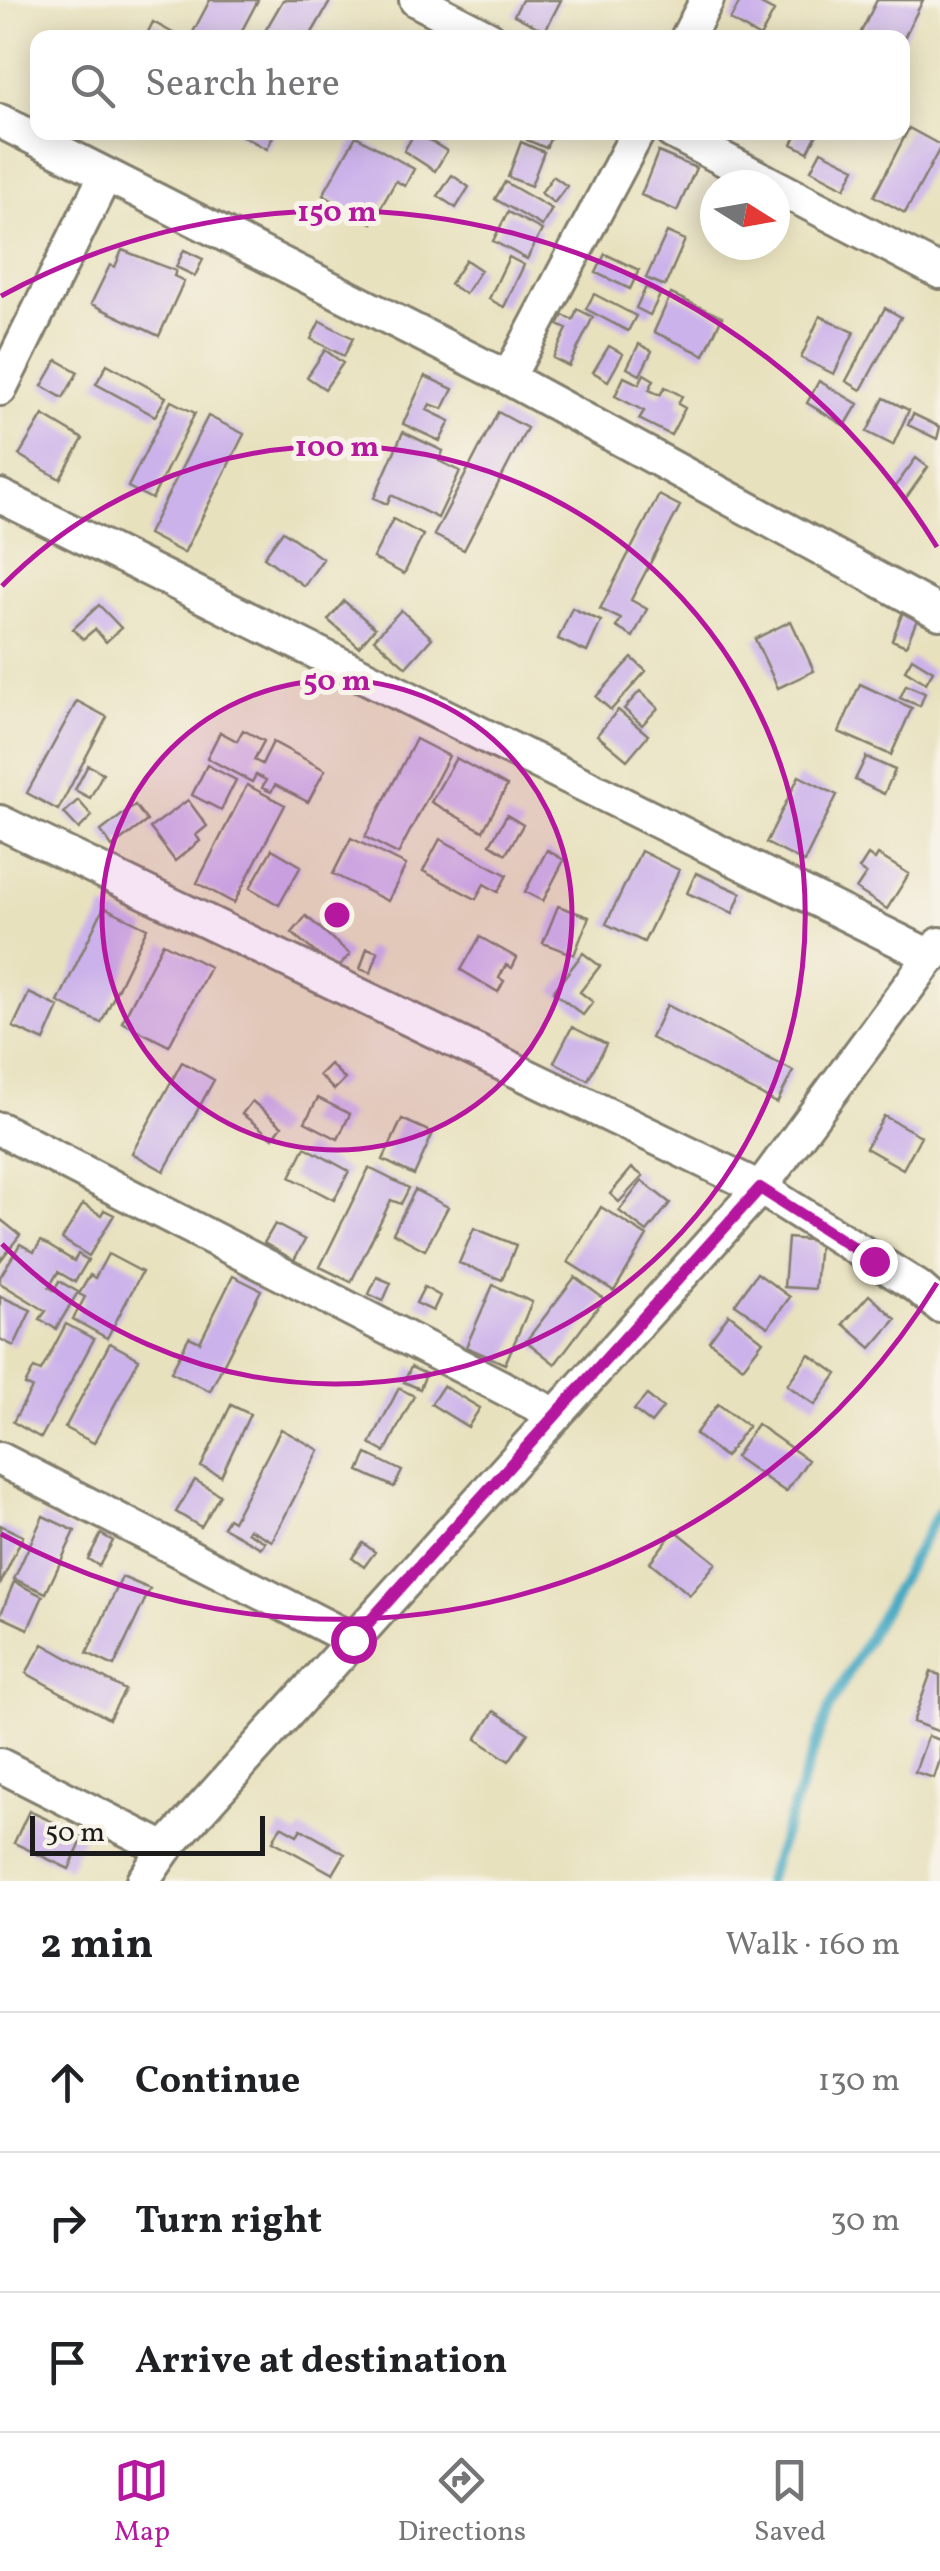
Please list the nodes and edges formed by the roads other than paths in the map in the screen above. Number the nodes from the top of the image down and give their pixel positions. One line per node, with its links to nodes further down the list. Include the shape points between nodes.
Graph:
1 (416, 0): 3 (street)
2 (707, 0): 4 (street)
3 (473, 30)
4 (692, 30)
5 (0, 120): 6 (street)
6 (30, 136)
7 (38, 140): 11 (street)
8 (634, 140): 14 (street)
9 (687, 140): 10 (street)
10 (744, 170)
11 (106, 176): 14 (street); 15 (street)
12 (790, 194): 13 (street)
13 (940, 272)
14 (508, 378): 17 (street)
15 (0, 389)
16 (0, 496): 19 (street)
17 (940, 613)
18 (0, 822): 21 (street)
19 (936, 950): 21 (street)
20 (0, 1128): 23 (street)
21 (760, 1188): 22 (street); 23 (street)
22 (940, 1306)
23 (556, 1415): 25 (street)
24 (0, 1459): 25 (street)
25 (353, 1640): 27 (street)
26 (0, 1764): 27 (street)
27 (164, 1850): 28 (street)
28 (143, 1881)

